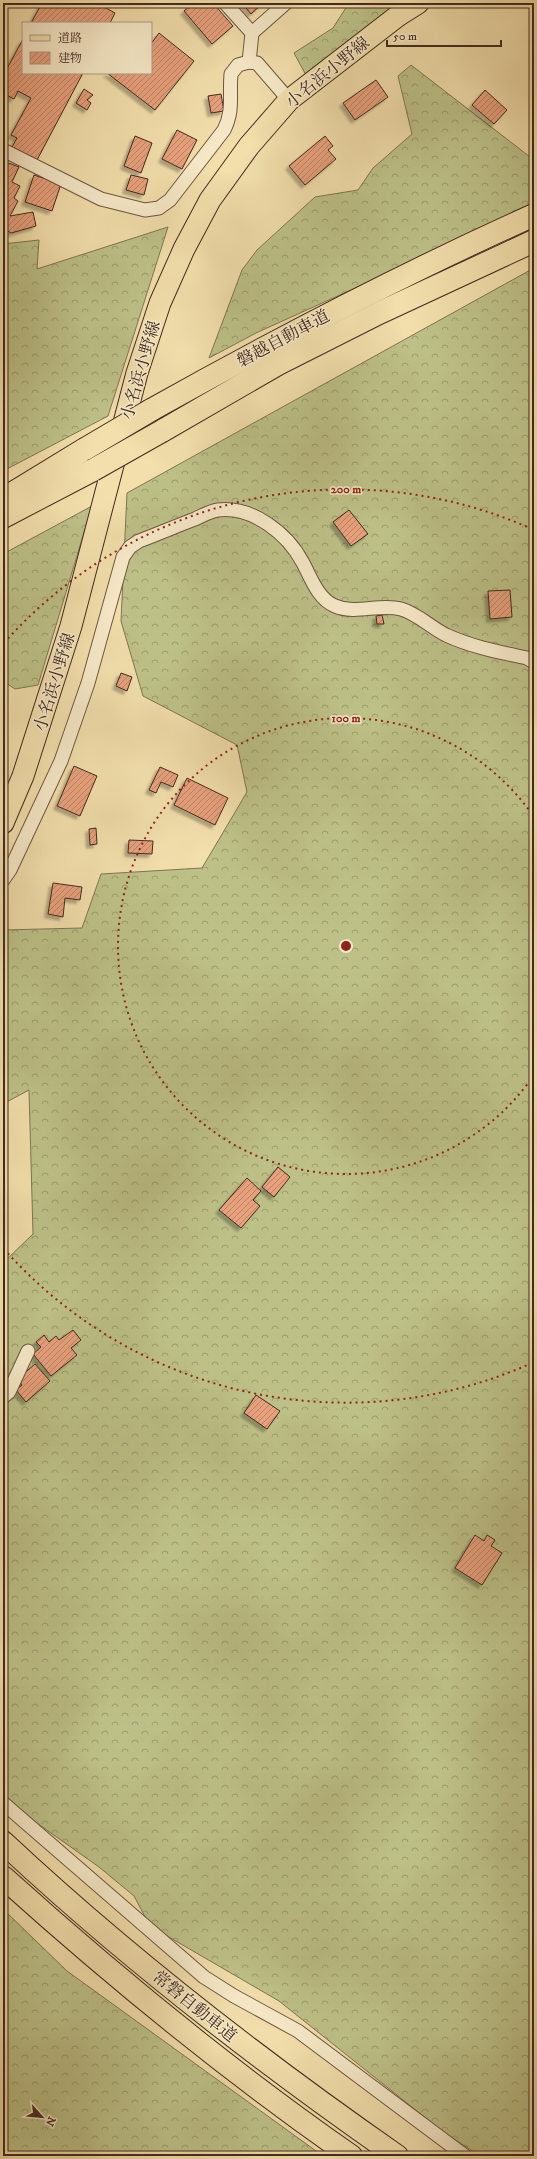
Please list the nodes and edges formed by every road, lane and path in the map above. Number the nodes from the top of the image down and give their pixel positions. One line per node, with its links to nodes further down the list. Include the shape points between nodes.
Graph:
1 (225, 3): 4 (street)
2 (286, 3): 4 (street)
3 (418, 3): 6 (main road, 小名浜小野線, via 399,14)
4 (252, 33): 5 (street)
5 (249, 62): 6 (street, via 257,63); 7 (street, via 238,65 231,74 232,103 230,118 224,130 170,200 159,208 145,210 101,198)
6 (289, 100): 17 (main road, 小名浜小野線, via 249,146 210,200 160,302 137,373 71,626 23,776)
7 (3, 150)
8 (534, 216): 10 (highway, 磐越自動車道, bridge, via 368,294 270,344)
9 (534, 241): 11 (highway, 磐越自動車道, bridge, via 379,313 285,361)
10 (40, 474): 12 (highway); 13 (highway)
11 (60, 489): 14 (highway); 15 (highway)
12 (3, 491)
13 (3, 499)
14 (3, 517)
15 (3, 528)
16 (534, 662): 18 (street, via 469,644 444,634 415,615 400,609 351,610 334,606 319,594 297,551 280,533 256,517 235,511 217,510 139,541 130,547 123,557 88,683 61,761)
17 (3, 823)
18 (3, 880)
19 (28, 1351): 20 (street, via 9,1392)
20 (3, 1397)
21 (3, 1803): 26 (street, via 204,1977 298,2031)
22 (3, 1842): 25 (highway, 常磐自動車道, via 98,1927 206,2016 339,2116)
23 (3, 1877): 24 (highway, 常磐自動車道, via 146,2002 228,2066)
24 (352, 2156)
25 (397, 2156)
26 (465, 2156)

